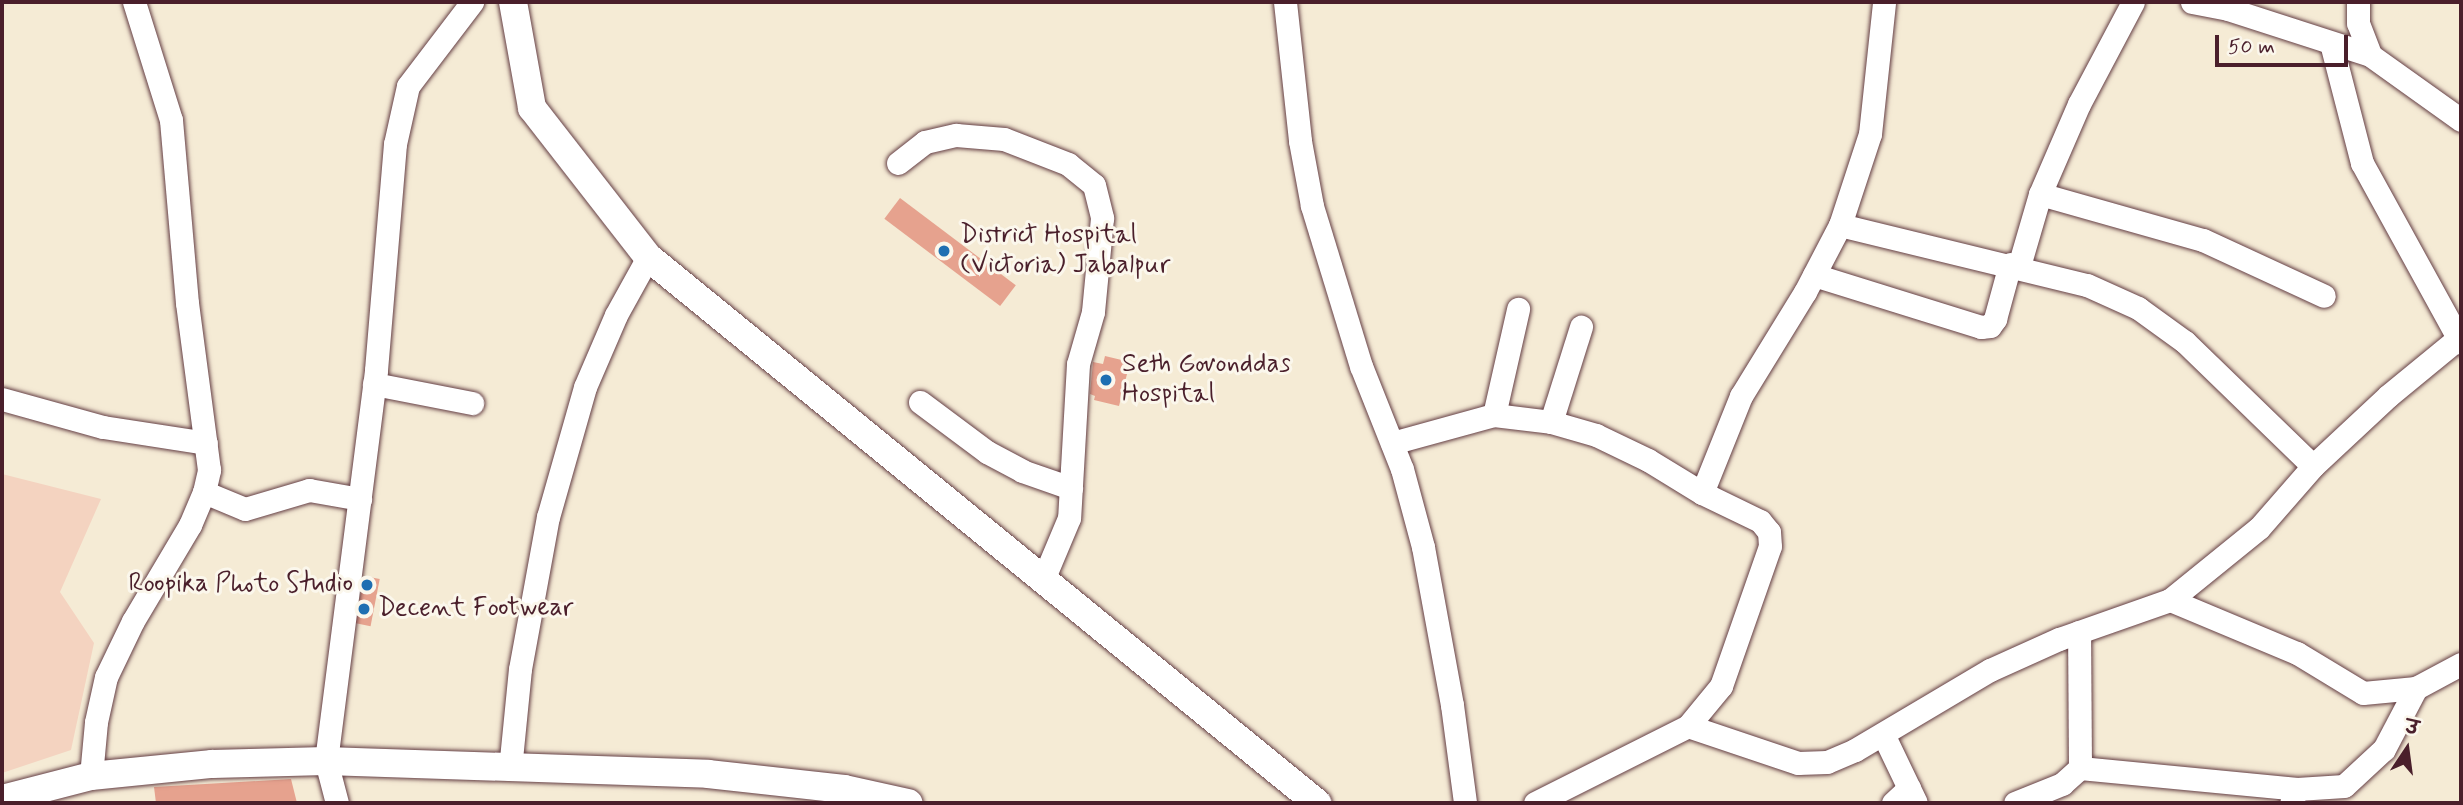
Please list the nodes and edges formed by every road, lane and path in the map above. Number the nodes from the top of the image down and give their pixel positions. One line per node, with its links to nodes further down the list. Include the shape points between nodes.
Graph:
1 (134, 2): 28 (street, via 171,120)
2 (470, 2): 22 (street, via 408,86 395,144)
3 (513, 2): 15 (main road, via 532,108)
4 (1286, 2): 29 (street, via 1300,141 1312,206 1361,366)
5 (1884, 2): 14 (street, via 1870,134)
6 (2133, 2): 13 (street, via 2079,104)
7 (2192, 2): 9 (street)
8 (2358, 2): 10 (street, via 2358,23)
9 (2331, 43): 10 (street); 21 (street, via 2362,163)
10 (2370, 55): 11 (street)
11 (2461, 120)
12 (898, 163): 31 (street, via 925,142 956,135 1004,139 1068,164 1094,185 1102,218 1094,312 1077,365)
13 (2040, 194): 16 (street); 18 (street, via 2203,240)
14 (1840, 225): 16 (street); 17 (street)
15 (648, 257): 35 (main road); 44 (street, via 615,315 585,387 548,517 520,669)
16 (2014, 265): 17 (street, via 1995,319 1990,326 1981,327); 30 (street, via 2087,285 2138,309 2185,342)
17 (1814, 275): 33 (street, via 1741,396)
18 (2325, 296)
19 (1518, 309): 26 (street)
20 (1581, 327): 27 (street)
21 (2460, 340): 30 (street, via 2388,397)
22 (374, 384): 25 (street); 34 (street)
23 (2, 399): 28 (street, via 103,427)
24 (920, 401): 31 (street, via 986,452)
25 (472, 403)
26 (1494, 415): 27 (street); 29 (street)
27 (1551, 422): 33 (street, via 1596,435)
28 (205, 443): 32 (street, via 209,470)
29 (1392, 443): 52 (street, via 1423,547)
30 (2313, 466): 36 (street, via 2259,528)
31 (1071, 488): 35 (street, via 1069,518)
32 (204, 492): 34 (street, via 245,509 309,490); 45 (street, via 106,677)
33 (1702, 493): 40 (street, via 1760,521 1769,532 1770,546 1721,686)
34 (360, 499): 42 (street)
35 (1043, 580): 51 (main road)
36 (2170, 600): 37 (street); 39 (street, via 2297,653 2363,693)
37 (2079, 632): 41 (street, via 1990,670); 43 (street)
38 (2461, 664): 39 (street)
39 (2416, 688): 46 (street, via 2384,749 2344,786)
40 (1688, 726): 41 (street, via 1798,762 1827,762); 53 (street)
41 (1883, 734): 47 (street)
42 (326, 761): 44 (main road); 45 (main road, via 212,764); 49 (street)
43 (2080, 768): 46 (street); 54 (street, via 2062,784)
44 (510, 769): 50 (main road, via 708,774 844,789)
45 (91, 776): 48 (main road)
46 (2294, 796)
47 (1906, 798)
48 (2, 799)
49 (337, 803)
50 (908, 803)
51 (1317, 803)
52 (1465, 803)
53 (1535, 803)
54 (2015, 803)

